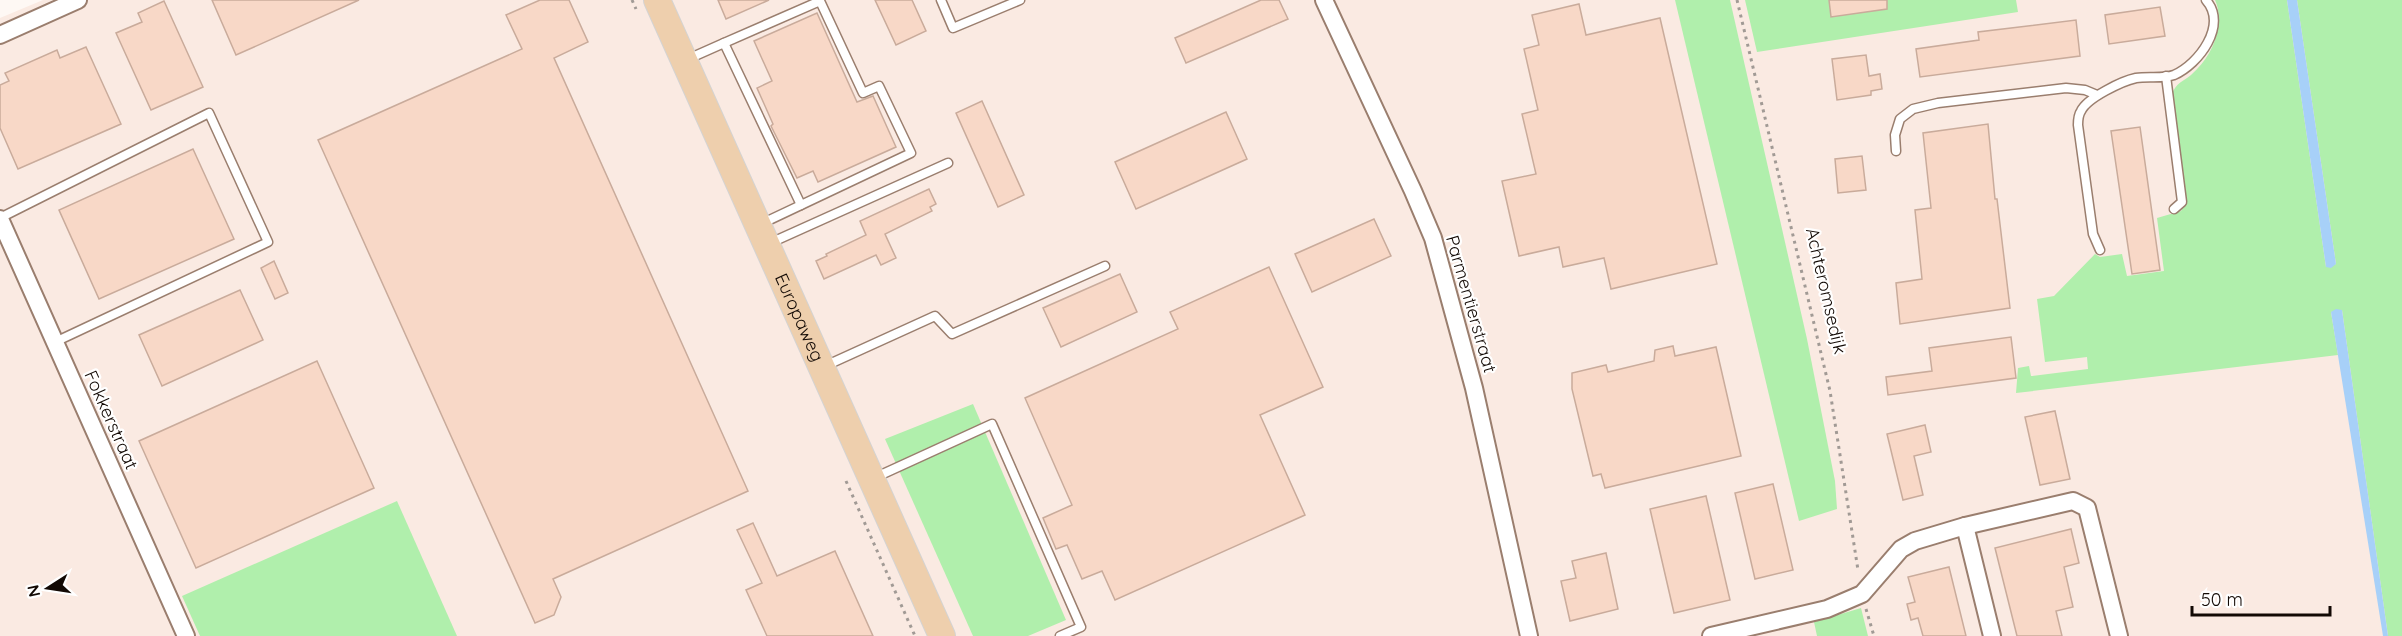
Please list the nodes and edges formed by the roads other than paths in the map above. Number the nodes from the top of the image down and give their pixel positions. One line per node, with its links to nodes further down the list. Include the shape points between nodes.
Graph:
1 (78, 0): 7 (street)
2 (657, 0): 9 (main road, Europaweg)
3 (941, 0): 4 (lane, via 953,28)
4 (1020, 0)
5 (1324, 0): 27 (street, Parmentierstraat, via 1433,238 1474,388)
6 (2206, 0): 10 (lane, via 2213,7 2211,37 2192,62)
7 (0, 35)
8 (724, 44): 9 (lane); 14 (lane); 14 (lane, via 820,1 863,93 879,86 911,153)
9 (684, 61): 17 (main road, Europaweg)
10 (2166, 76): 11 (lane, via 2135,78); 15 (lane, via 2182,202)
11 (2097, 95): 12 (lane, via 2066,88 1913,109 1900,119 1894,135); 18 (lane, via 2081,111 2078,125 2093,234)
12 (1896, 151)
13 (948, 163): 17 (lane)
14 (801, 205): 17 (lane)
15 (2174, 209)
16 (0, 218): 20 (street, Fokkerstraat); 20 (lane, via 209,113 268,242)
17 (763, 235): 21 (main road, Europaweg)
18 (2100, 250)
19 (1105, 266): 21 (lane, via 952,334 935,316)
20 (55, 342): 24 (street, Fokkerstraat)
21 (822, 367): 22 (main road, Europaweg)
22 (872, 479): 25 (main road, Europaweg); 26 (lane, via 992,424 1082,627)
23 (1965, 526): 28 (street, via 1915,540 1901,549 1862,594 1827,609); 29 (street); 30 (street, via 2073,501 2087,508)
24 (186, 636)
25 (942, 636)
26 (1060, 636)
27 (1529, 636)
28 (1711, 636)
29 (1992, 636)
30 (2119, 636)

